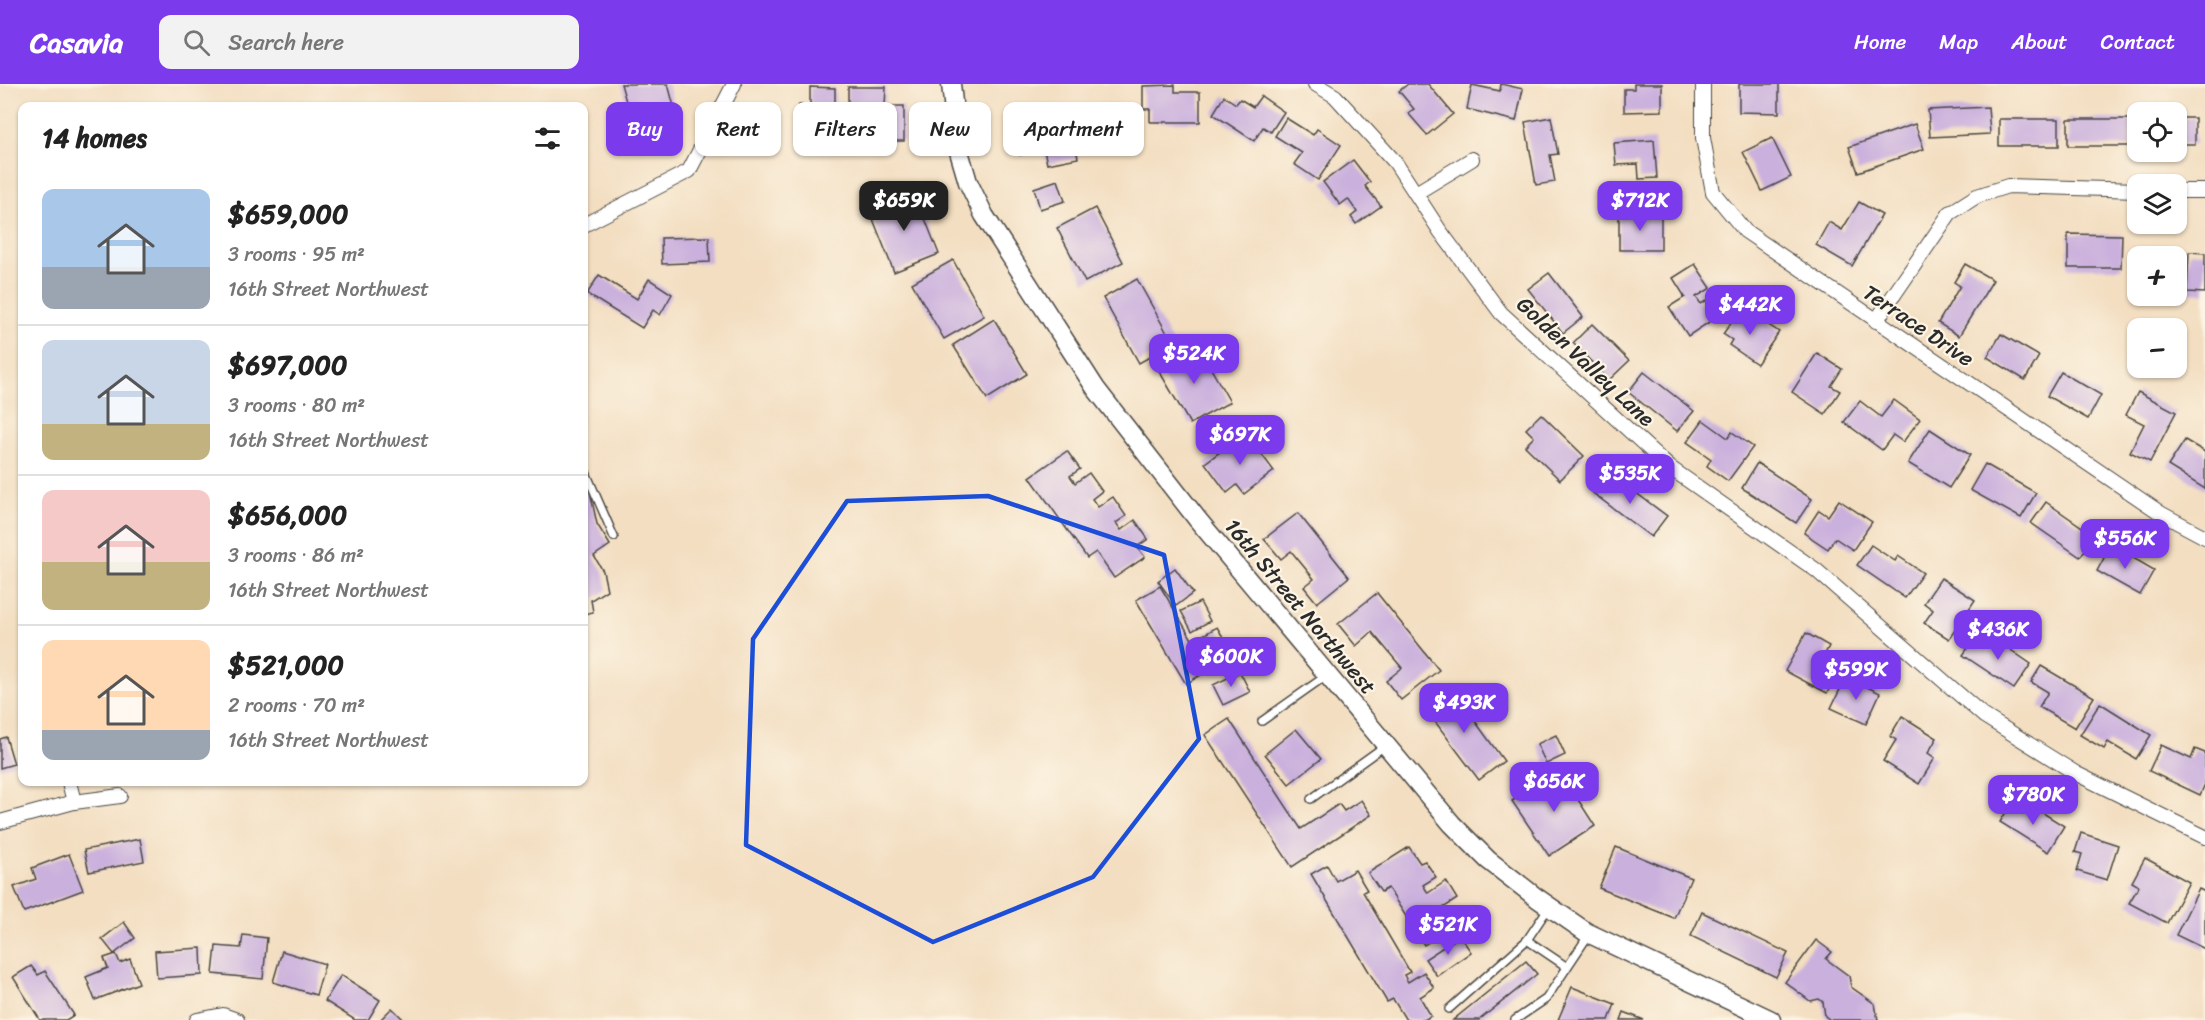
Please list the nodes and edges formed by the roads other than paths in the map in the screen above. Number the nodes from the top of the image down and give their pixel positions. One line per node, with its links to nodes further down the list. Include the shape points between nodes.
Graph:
1 (734, 84): 10 (street, via 689,171)
2 (951, 84): 15 (street, 16th Street Northwest, via 958,148 984,215 1096,389)
3 (1315, 84): 9 (street, Golden Valley Lane, via 1335,96 1395,162)
4 (1703, 84): 11 (street, Terrace Drive, via 1703,138 1713,192 1745,231)
5 (1472, 159): 9 (street)
6 (2127, 190): 11 (street, via 2008,186 1977,196 1950,213)
7 (2187, 191): 8 (street)
8 (2205, 191)
9 (1416, 193): 23 (street, Golden Valley Lane, via 1501,312 1669,467 1816,570 1984,716 2077,774)
10 (588, 223)
11 (1876, 321): 14 (street, Terrace Drive, via 2162,514)
12 (588, 477): 13 (lane)
13 (614, 537)
14 (2205, 537)
15 (1327, 675): 16 (lane); 17 (street, 16th Street Northwest)
16 (1262, 721)
17 (1386, 745): 20 (lane); 24 (street, 16th Street Northwest, via 1452,824 1488,860)
18 (70, 786): 21 (street)
19 (120, 796): 21 (street)
20 (1311, 799)
21 (74, 802): 22 (street)
22 (0, 822)
23 (2205, 837)
24 (1549, 906): 25 (street, 16th Street Northwest); 26 (lane)
25 (1590, 933): 27 (lane); 32 (street, 16th Street Northwest)
26 (1527, 940): 27 (lane); 28 (lane)
27 (1567, 967): 31 (lane, via 1546,999)
28 (1449, 1010)
29 (197, 1020): 30 (street, via 223,1015)
30 (237, 1020)
31 (1515, 1020)
32 (1771, 1020)

